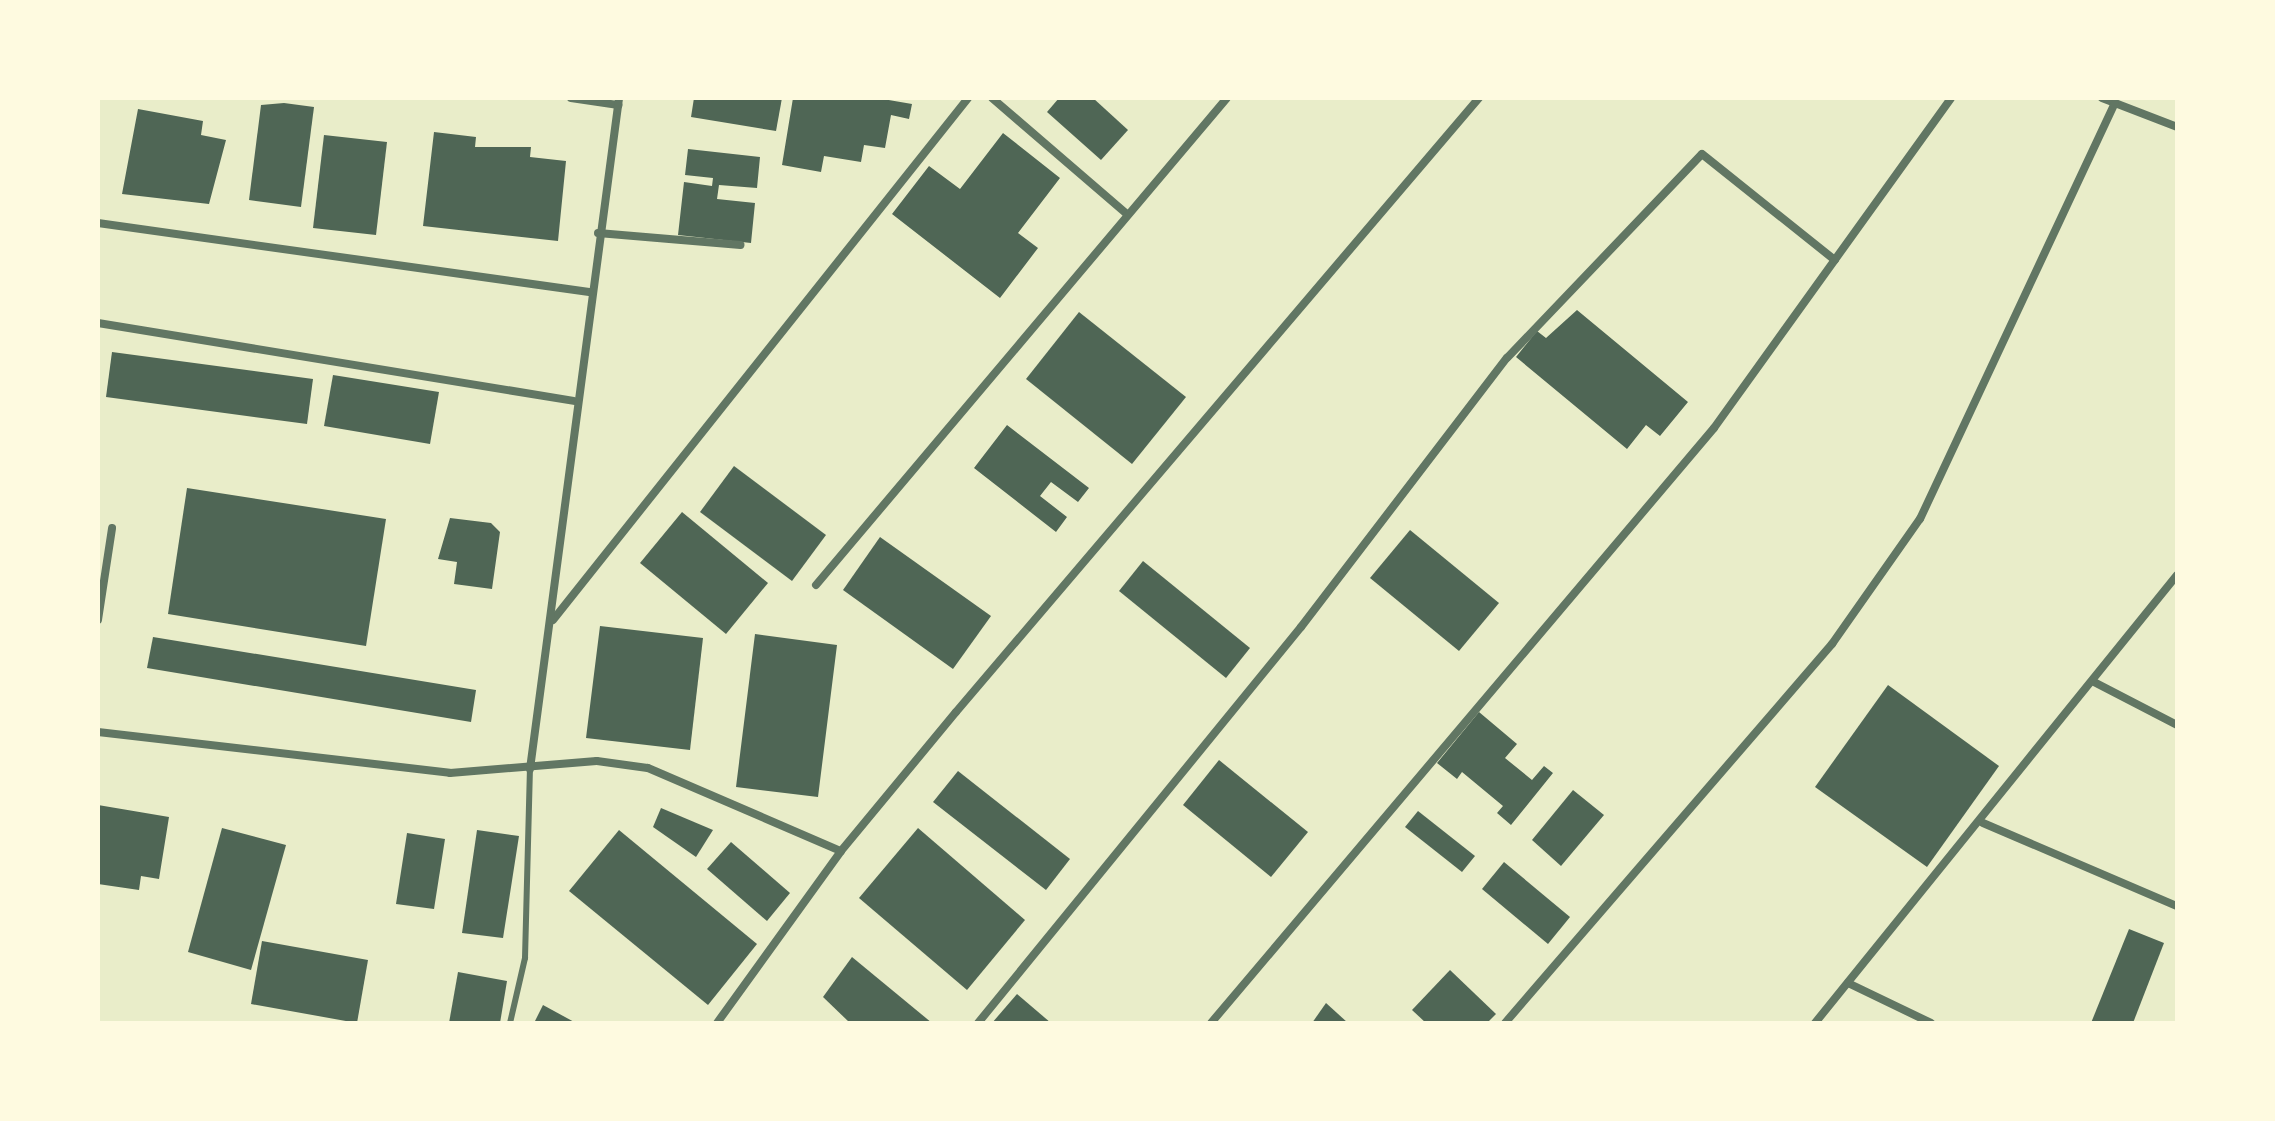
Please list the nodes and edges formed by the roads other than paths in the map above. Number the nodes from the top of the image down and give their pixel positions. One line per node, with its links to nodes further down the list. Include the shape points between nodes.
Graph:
1 (571, 98): 8 (street)
2 (992, 98): 11 (street)
3 (1227, 98): 11 (street)
4 (1479, 98): 29 (street, via 1122,510)
5 (1951, 98): 15 (street)
6 (2102, 98): 9 (street)
7 (963, 100): 23 (street)
8 (618, 101): 13 (street)
9 (2115, 103): 10 (street); 36 (street, via 1920,519 1832,644)
10 (2177, 127)
11 (1128, 215): 21 (street)
12 (98, 223): 16 (street)
13 (598, 233): 14 (street); 16 (street)
14 (740, 245)
15 (1835, 260): 34 (street, via 1702,154 1507,358 1301,627); 35 (street, via 1714,428)
16 (589, 292): 18 (street)
17 (98, 323): 18 (street)
18 (574, 401): 23 (street)
19 (112, 528): 22 (street)
20 (2177, 575): 24 (street)
21 (816, 585)
22 (98, 620)
23 (551, 623): 27 (street)
24 (2094, 682): 25 (street); 28 (street)
25 (2177, 725)
26 (98, 732): 27 (street, via 450,773)
27 (530, 769): 29 (street, via 597,761 648,768); 32 (lane, via 525,958)
28 (1983, 823): 30 (street); 31 (street)
29 (841, 851): 33 (street)
30 (2177, 906)
31 (1848, 983): 37 (street); 38 (street)
32 (510, 1023)
33 (717, 1023)
34 (978, 1023)
35 (1211, 1023)
36 (1505, 1023)
37 (1815, 1023)
38 (1931, 1023)

